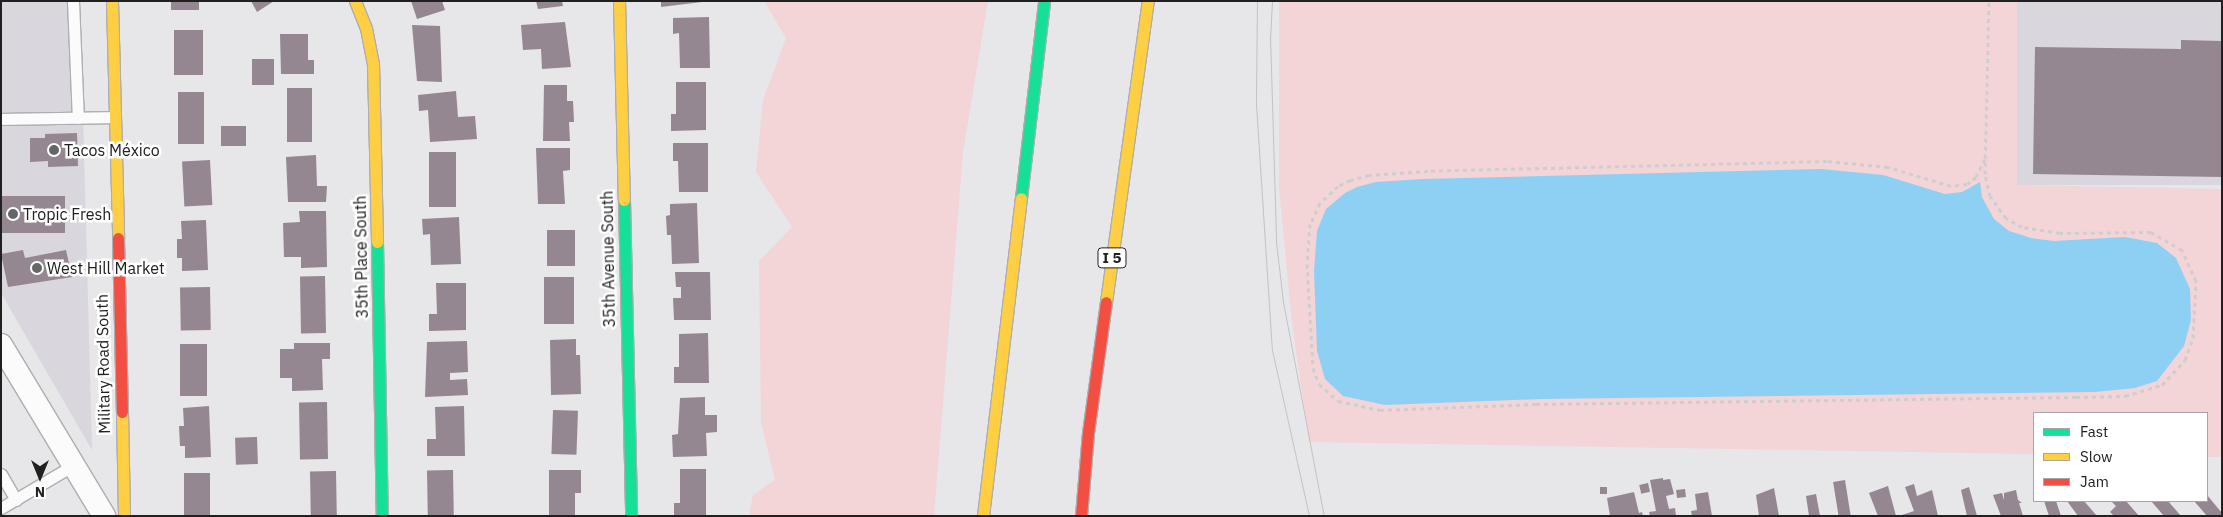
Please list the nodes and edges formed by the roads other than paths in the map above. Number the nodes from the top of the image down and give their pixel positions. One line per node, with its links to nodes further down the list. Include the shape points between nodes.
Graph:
1 (73, 1): 8 (lane)
2 (112, 1): 7 (main road, Military Road South)
3 (355, 1): 17 (main road, 35th Place South, via 366,28 373,64)
4 (619, 1): 18 (main road, 35th Avenue South)
5 (1044, 1): 19 (main road)
6 (1148, 1): 20 (main road, I 5, via 1088,433)
7 (114, 117): 8 (lane); 16 (main road, Military Road South)
8 (78, 118): 9 (lane)
9 (1, 119)
10 (1, 345): 11 (street)
11 (72, 466): 13 (lane); 15 (street)
12 (1, 474): 13 (lane)
13 (16, 500): 14 (lane)
14 (1, 508)
15 (104, 516)
16 (124, 516)
17 (382, 516)
18 (631, 516)
19 (983, 516)
20 (1081, 516)

